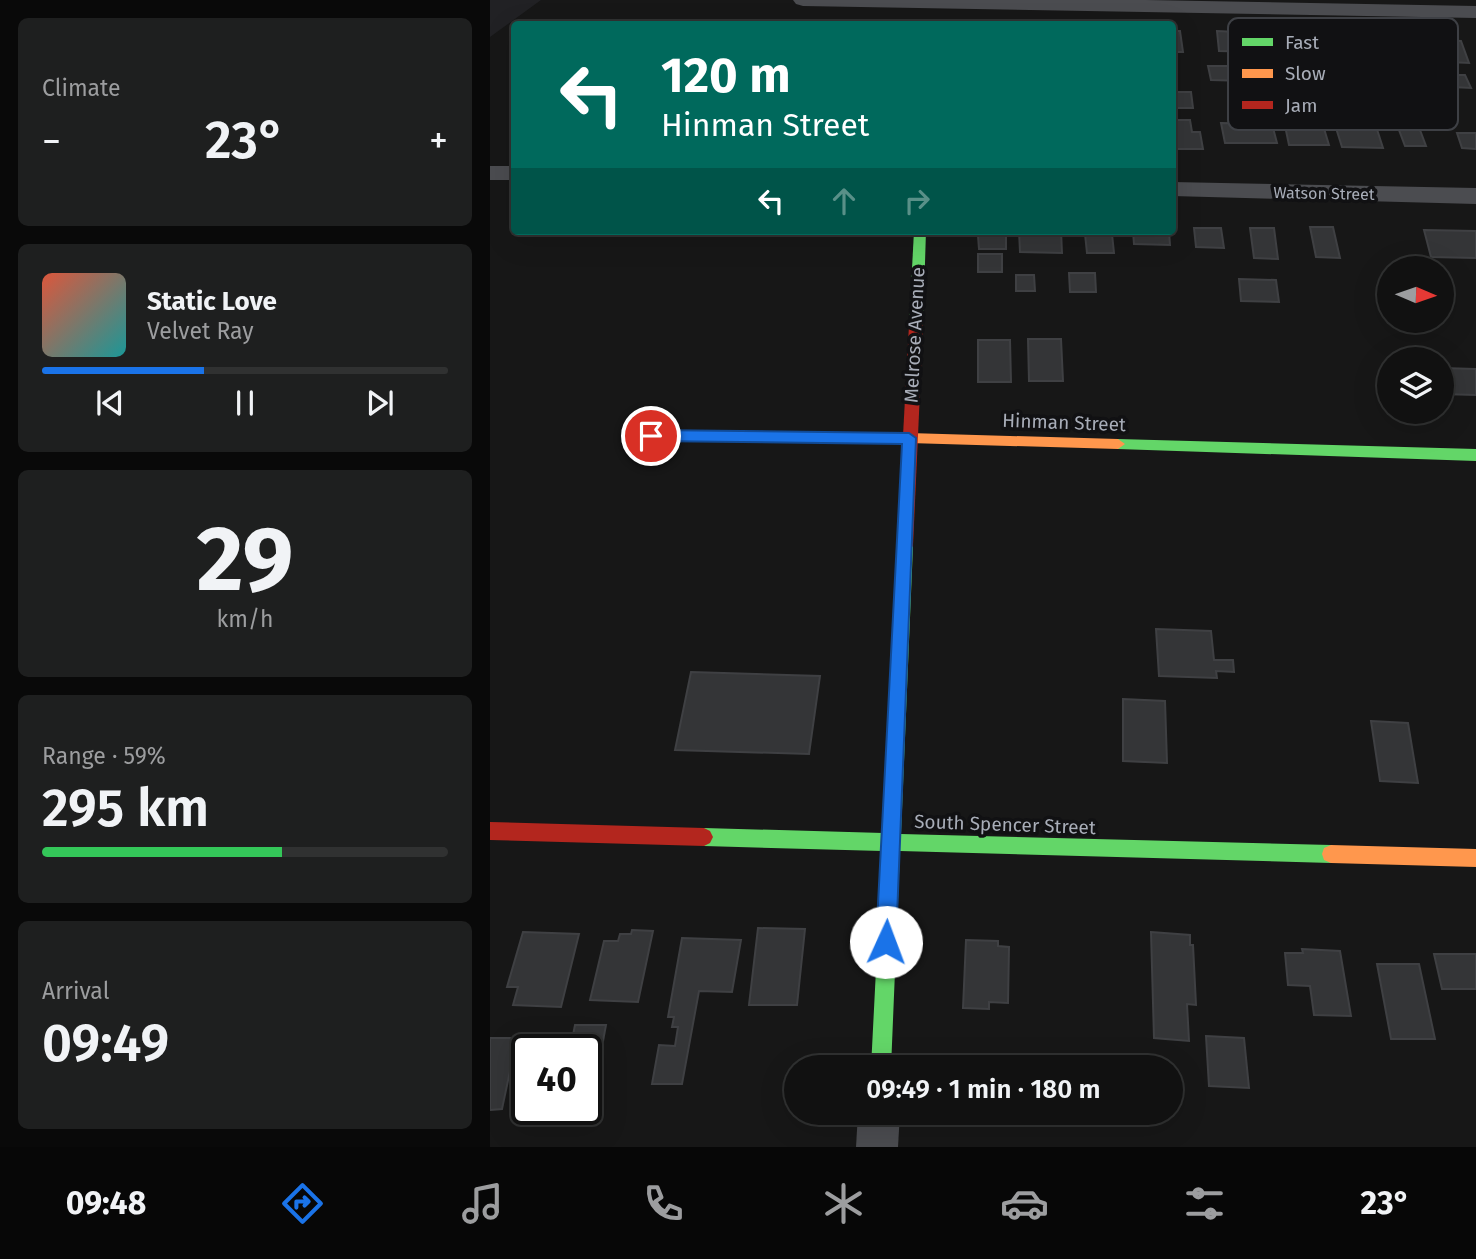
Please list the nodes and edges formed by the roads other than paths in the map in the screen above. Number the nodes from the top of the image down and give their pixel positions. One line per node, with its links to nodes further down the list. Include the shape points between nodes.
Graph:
1 (803, 0): 2 (street)
2 (930, 1): 3 (street); 4 (street)
3 (1476, 12)
4 (929, 21)
5 (490, 173): 6 (street)
6 (511, 173)
7 (1176, 189): 8 (street, Watson Street)
8 (1476, 196)
9 (920, 235): 11 (street, Melrose Avenue)
10 (651, 436): 11 (street, Hinman Street)
11 (909, 438): 12 (street, Hinman Street); 14 (street, Melrose Avenue)
12 (1476, 455)
13 (490, 831): 14 (street, South Spencer Street)
14 (891, 841): 15 (street, South Spencer Street); 16 (street, Melrose Avenue)
15 (1476, 859)
16 (882, 1055)
17 (878, 1125): 18 (street)
18 (877, 1147)

